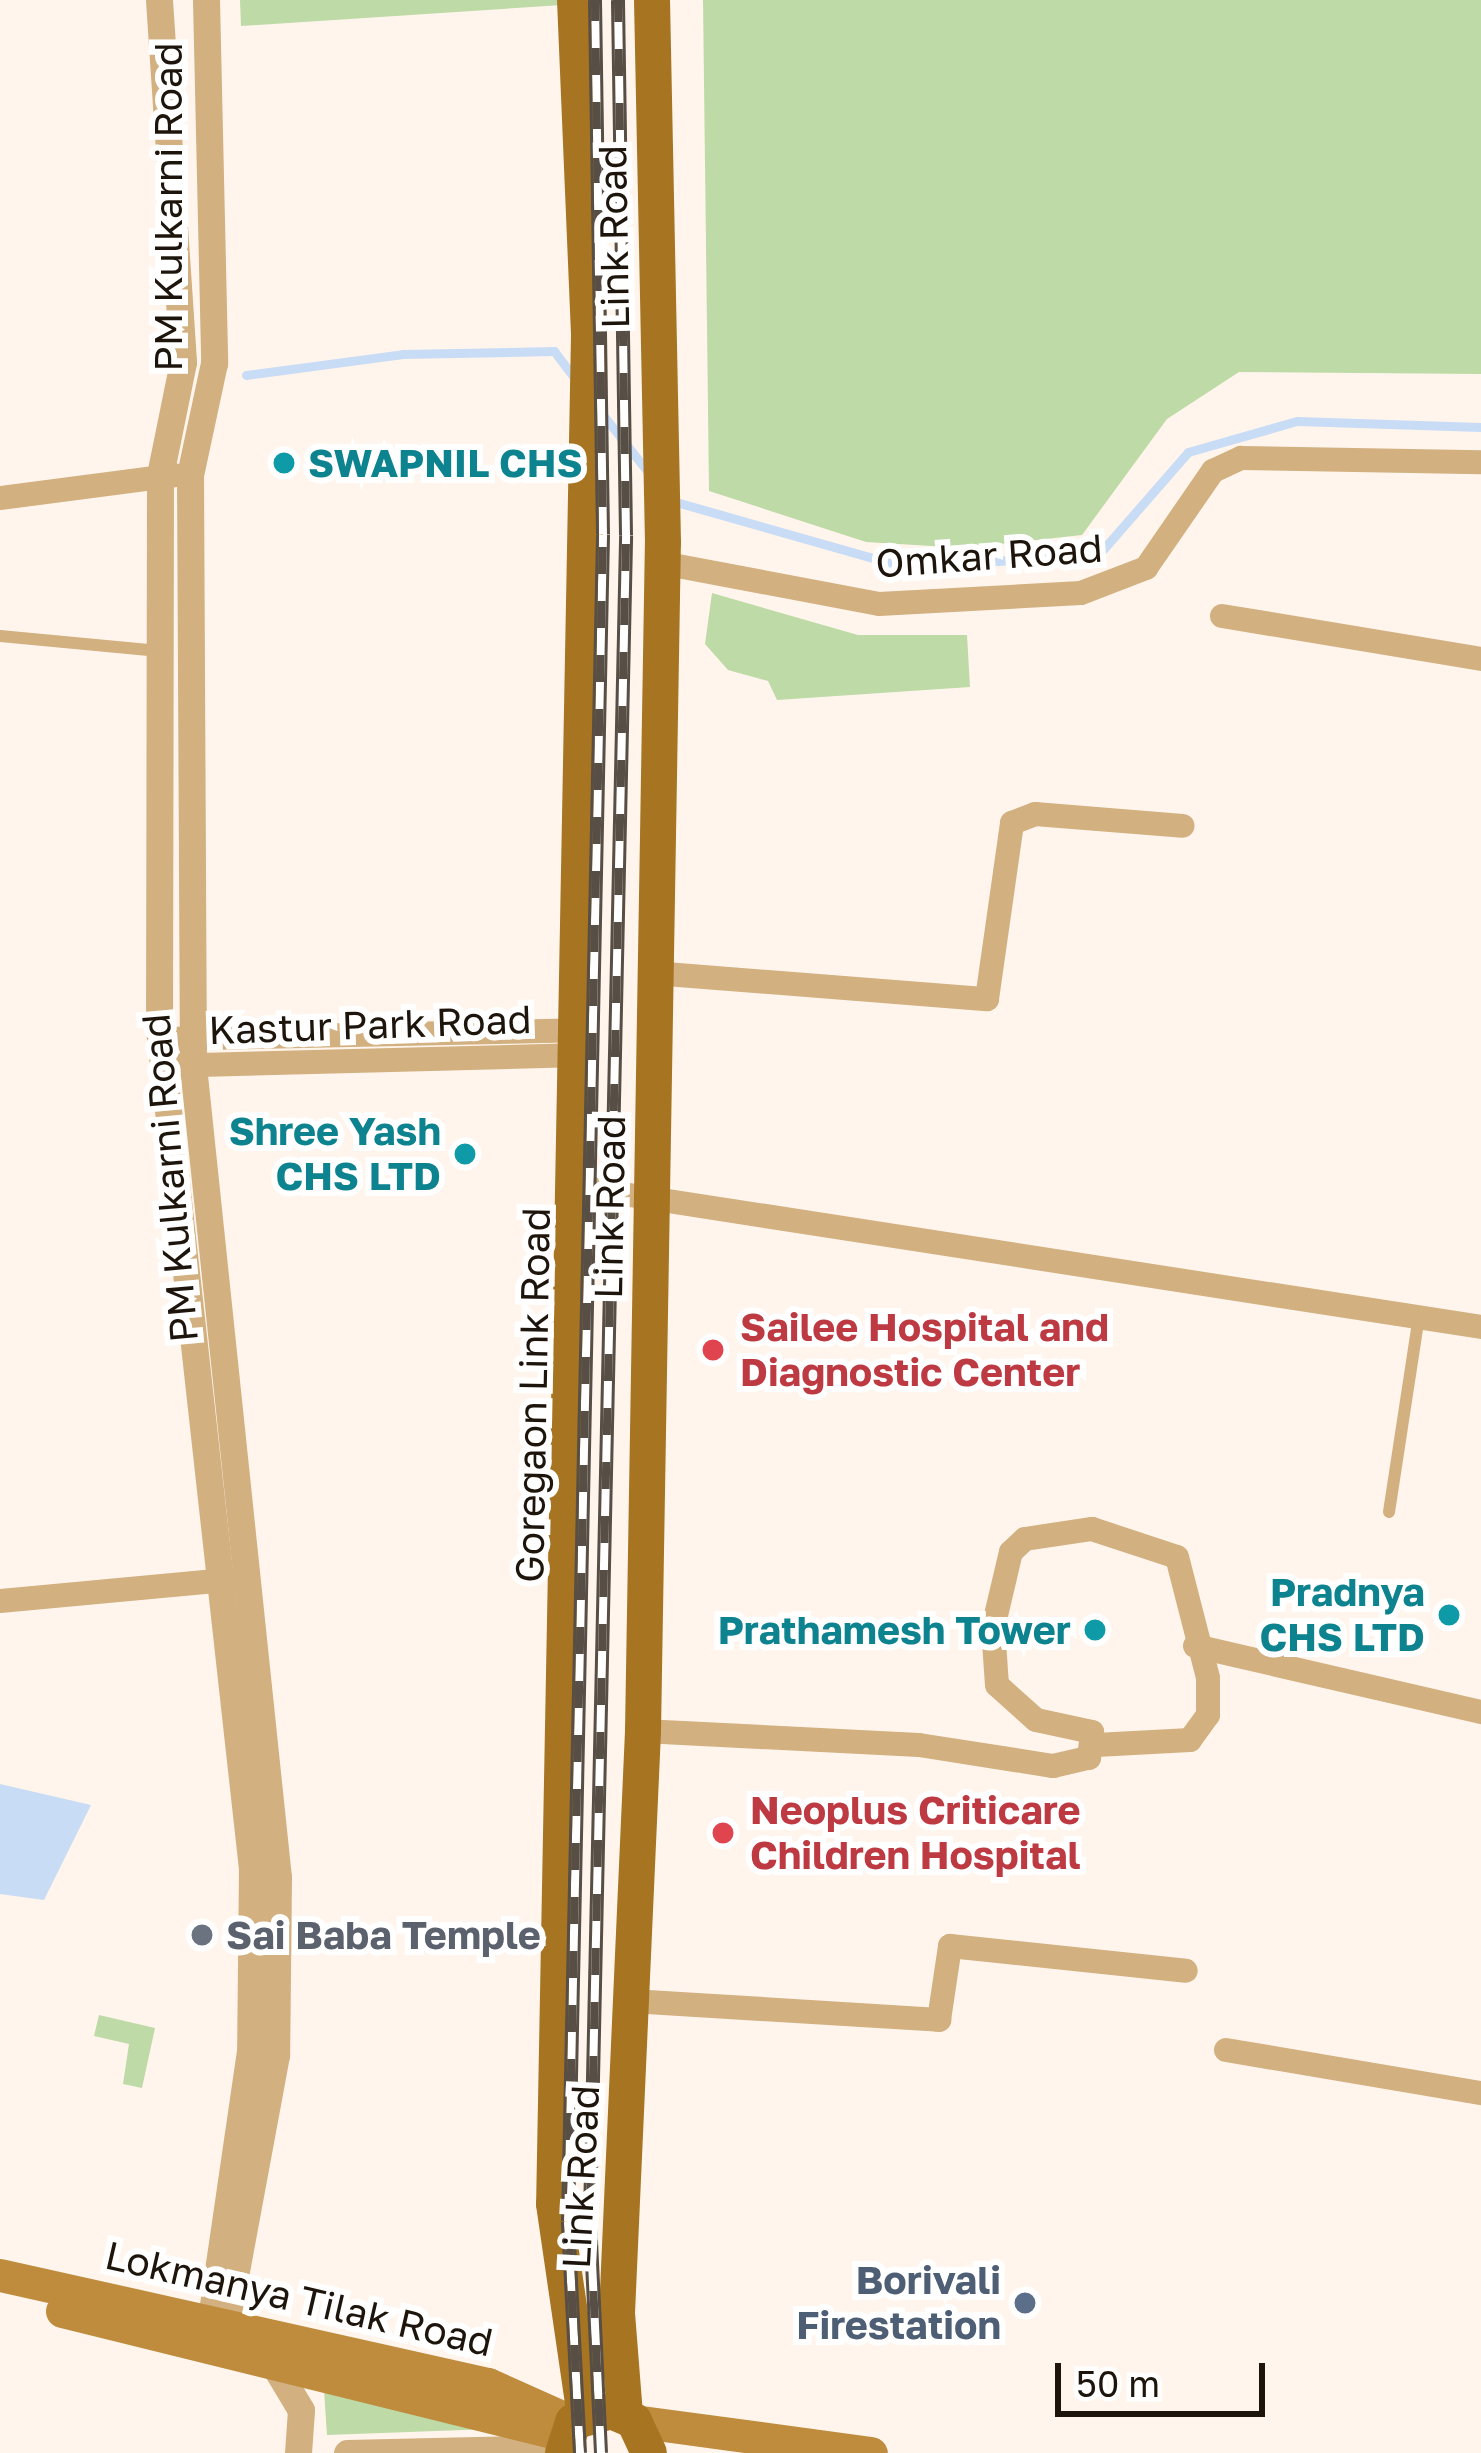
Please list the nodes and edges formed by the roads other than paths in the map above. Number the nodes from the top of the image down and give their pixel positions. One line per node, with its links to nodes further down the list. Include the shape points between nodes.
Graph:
1 (160, 0): 8 (street, PM Kulkarni Road, via 183,362)
2 (206, 0): 7 (street, PM Kulkarni Road, via 214,363)
3 (575, 0): 5 (main road, Link Road)
4 (652, 0): 10 (main road, Link Road)
5 (588, 390): 17 (main road, Goregaon Link Road)
6 (1481, 462): 10 (street, Omkar Road, via 1241,458 1214,471 1147,568 1081,593 879,604)
7 (190, 475): 8 (street); 19 (street, PM Kulkarni Road)
8 (160, 476): 9 (street); 13 (street, PM Kulkarni Road)
9 (0, 498)
10 (663, 553): 16 (main road, Link Road)
11 (1222, 616): 14 (street)
12 (0, 636): 13 (lane, via 88,636)
13 (160, 652): 18 (street, PM Kulkarni Road)
14 (1481, 659)
15 (1184, 826): 16 (street, via 1035,814 1012,823 987,999)
16 (653, 973): 21 (main road, Link Road)
17 (580, 1042): 19 (street, Kastur Park Road); 20 (main road, Goregaon Link Road)
18 (160, 1052): 19 (street, Kastur Park Road); 25 (street, PM Kulkarni Road)
19 (193, 1052): 25 (street, PM Kulkarni Road)
20 (578, 1187): 21 (street); 40 (main road, Goregaon Link Road, via 554,2204)
21 (653, 1195): 22 (street); 29 (main road, Link Road)
22 (1419, 1316): 23 (street); 24 (lane)
23 (1481, 1327)
24 (1389, 1512)
25 (233, 1579): 26 (street); 37 (street, PM Kulkarni Road, via 252,1869 250,2051)
26 (0, 1601)
27 (1195, 1646): 28 (street); 30 (street, via 1208,1715 1190,1741); 30 (street, via 1177,1557 1092,1529 1025,1539 1011,1552 993,1628 997,1685 1036,1720 1093,1732)
28 (1481, 1712)
29 (643, 1731): 30 (street, via 920,1745 1053,1766); 32 (main road, Link Road)
30 (1096, 1745)
31 (1186, 1971): 32 (street, via 950,1946 939,2020)
32 (631, 2001): 39 (main road, Link Road, via 617,2313)
33 (1226, 2050): 34 (street)
34 (1481, 2093)
35 (0, 2275): 37 (main road, Lokmanya Tilak Road)
36 (0, 2297): 37 (main road, Lokmanya Tilak Road)
37 (217, 2331): 38 (main road, Lokmanya Tilak Road); 40 (main road, Lokmanya Tilak Road, via 488,2384)
38 (271, 2360): 40 (main road, Lokmanya Tilak Road); 41 (street, via 301,2410)
39 (636, 2430): 40 (main road); 43 (main road)
40 (570, 2435): 42 (street)
41 (298, 2453)
42 (347, 2453)
43 (871, 2453)

